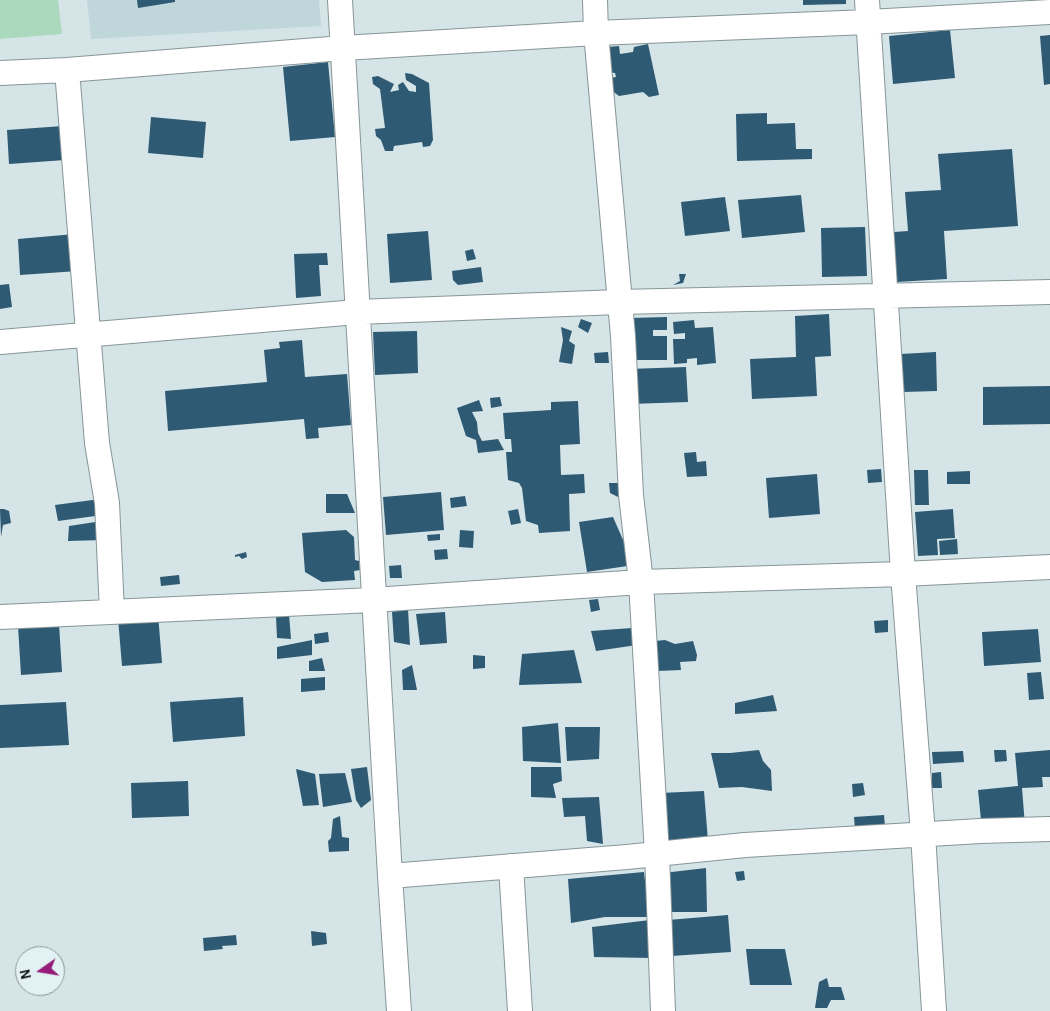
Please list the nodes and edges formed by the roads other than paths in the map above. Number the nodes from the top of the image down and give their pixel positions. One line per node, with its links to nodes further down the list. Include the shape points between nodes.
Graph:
1 (340, 0): 6 (street)
2 (595, 0): 5 (street)
3 (867, 11): 4 (street); 5 (street); 10 (street)
4 (1050, 12)
5 (596, 33): 6 (street); 11 (street)
6 (343, 48): 7 (street); 12 (street)
7 (67, 70): 8 (street); 13 (street)
8 (0, 73)
9 (1050, 292): 10 (street)
10 (885, 297): 11 (street); 16 (street)
11 (619, 302): 12 (street); 17 (street, via 631,495)
12 (357, 312): 13 (street); 18 (street)
13 (88, 336): 14 (street); 19 (street, via 96,443 107,503)
14 (0, 342)
15 (1050, 567): 16 (street)
16 (903, 574): 17 (street); 22 (street)
17 (641, 582): 18 (street); 23 (street)
18 (374, 600): 19 (street); 25 (street)
19 (112, 612): 20 (street)
20 (0, 617)
21 (1050, 830): 22 (street)
22 (923, 834): 23 (street); 29 (street)
23 (657, 854): 24 (street); 28 (street)
24 (511, 866): 25 (street); 27 (street)
25 (390, 876): 26 (street)
26 (399, 1011)
27 (520, 1011)
28 (663, 1011)
29 (934, 1011)

